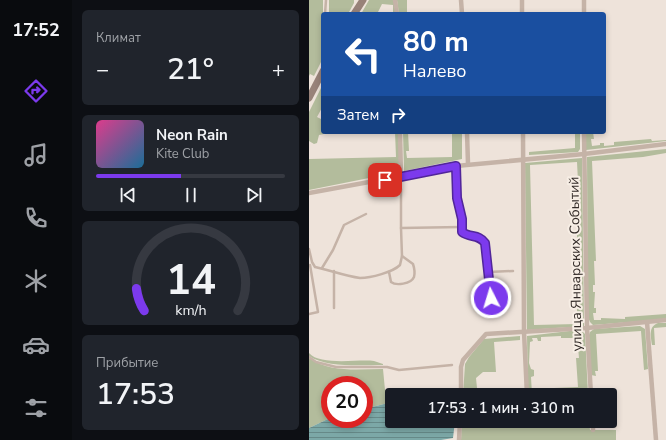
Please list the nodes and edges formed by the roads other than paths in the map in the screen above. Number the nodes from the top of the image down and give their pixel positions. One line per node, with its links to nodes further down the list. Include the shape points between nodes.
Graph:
1 (326, 0): 7 (lane)
2 (363, 0): 8 (street)
3 (395, 0): 9 (street)
4 (461, 0): 10 (street)
5 (522, 0): 11 (street)
6 (584, 0): 12 (street)
7 (325, 12)
8 (355, 12)
9 (397, 12)
10 (462, 12)
11 (522, 12)
12 (584, 12)
13 (321, 75): 14 (street)
14 (309, 98)
15 (400, 134): 24 (street)
16 (467, 134): 22 (street)
17 (523, 134): 21 (street)
18 (584, 134): 20 (street, улица Январских Событий)
19 (666, 144): 20 (street)
20 (584, 154): 21 (street); 43 (street, улица Январских Событий)
21 (524, 160): 22 (street); 44 (street)
22 (468, 164): 23 (street)
23 (456, 166): 24 (street); 28 (lane)
24 (401, 177): 26 (street)
25 (401, 189): 29 (lane)
26 (309, 193)
27 (366, 214): 33 (lane, via 344,225)
28 (461, 227): 29 (lane); 37 (lane, via 464,234 479,237 485,243)
29 (401, 228): 31 (lane)
30 (309, 248): 32 (lane)
31 (402, 256): 36 (lane, via 401,265); 36 (lane, via 413,264 413,278 404,284 395,285 391,282)
32 (311, 265): 33 (lane); 40 (lane, via 318,312)
33 (322, 268): 34 (lane)
34 (334, 271): 36 (lane, via 361,278); 39 (lane)
35 (513, 271): 37 (lane)
36 (389, 272)
37 (489, 272): 38 (lane)
38 (491, 298)
39 (334, 308)
40 (309, 314)
41 (666, 320): 42 (street)
42 (647, 322): 43 (street); 52 (street)
43 (587, 328): 44 (street); 49 (street, улица Январских Событий)
44 (524, 332): 47 (street, via 485,334 465,355 461,363); 48 (street)
45 (309, 357): 46 (lane, via 336,367 387,367 399,370)
46 (452, 365)
47 (461, 388)
48 (527, 388)
49 (591, 388)
50 (460, 428): 51 (street)
51 (459, 440)
52 (655, 440)

